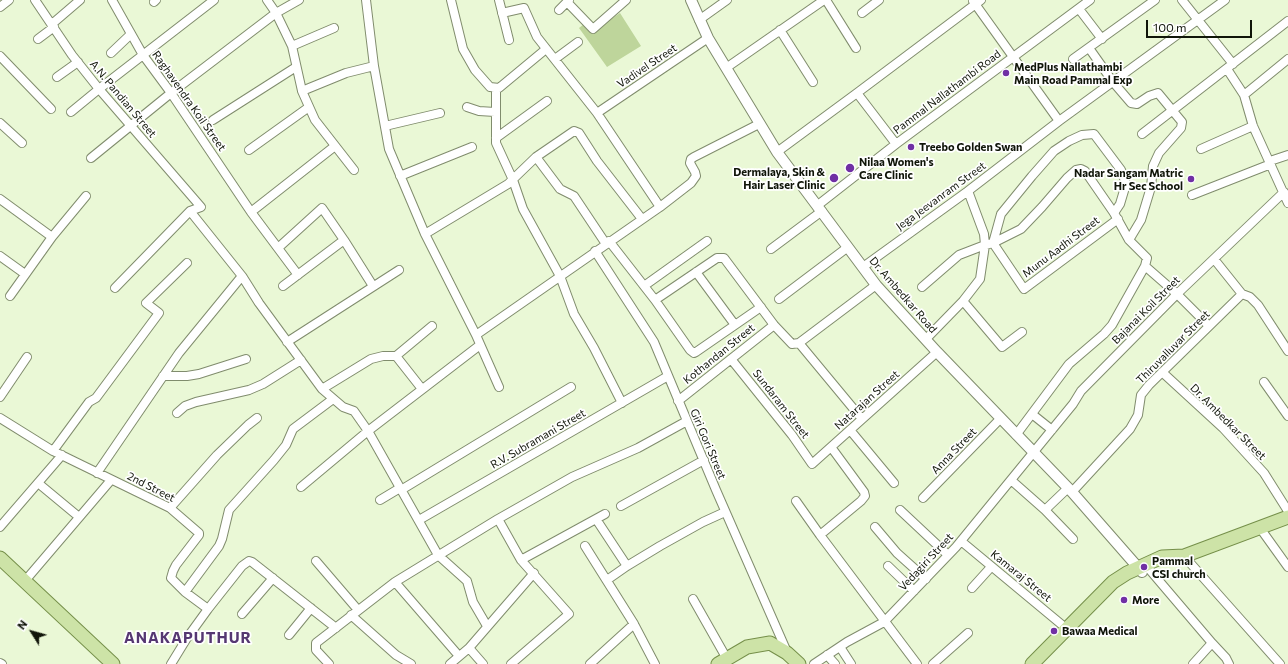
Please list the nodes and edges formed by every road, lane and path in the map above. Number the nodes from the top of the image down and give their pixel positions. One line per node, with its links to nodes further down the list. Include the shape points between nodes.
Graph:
1 (9, 0): 22 (street)
2 (35, 0): 31 (street, A.N. Pandian Street)
3 (80, 0): 31 (street)
4 (112, 0): 34 (street, Raghavendra Koil Street)
5 (214, 0): 45 (street)
6 (267, 0): 25 (street)
7 (298, 0): 25 (street)
8 (366, 0): 52 (street)
9 (451, 0): 59 (street, via 463,49 475,70 490,87)
10 (499, 0): 26 (street)
11 (626, 0): 20 (street, via 593,29)
12 (691, 0): 28 (street, Dr. Ambedkar Road)
13 (727, 0): 28 (street)
14 (825, 0): 33 (street); 41 (street)
15 (879, 0): 27 (street)
16 (1090, 0): 23 (street, Pammal Nallathambi Road)
17 (1155, 0): 38 (street)
18 (1182, 0): 29 (street)
19 (1225, 0): 29 (street, Jega Jeevanram Street)
20 (568, 1): 24 (street)
21 (976, 1): 47 (street); 63 (street)
22 (0, 7)
23 (1079, 8): 38 (street); 47 (street, Pammal Nallathambi Road)
24 (559, 10)
25 (276, 13): 40 (street); 62 (street)
26 (502, 13): 37 (street); 43 (street, via 524,8 537,37)
27 (862, 13)
28 (699, 20): 35 (street, Dr. Ambedkar Road)
29 (1198, 20): 53 (street); 58 (street, Jega Jeevanram Street)
30 (1288, 21): 53 (street)
31 (53, 25): 36 (street); 51 (street, A.N. Pandian Street)
32 (334, 28): 40 (street)
33 (780, 30): 55 (street); 57 (street)
34 (131, 34): 44 (street); 45 (street, Raghavendra Koil Street)
35 (708, 38): 55 (street, Dr. Ambedkar Road); 73 (street, Vadivel Street)
36 (38, 39)
37 (509, 40)
38 (1102, 40): 42 (street)
39 (578, 42): 48 (street)
40 (292, 46): 54 (street)
41 (856, 48)
42 (1089, 48): 50 (street); 58 (street)
43 (546, 49): 48 (street); 59 (street)
44 (111, 53)
45 (143, 55): 60 (street); 62 (street, Raghavendra Koil Street)
46 (0, 56): 68 (street)
47 (1013, 57): 75 (street); 84 (street, Pammal Nallathambi Road)
48 (555, 59): 73 (street)
49 (1288, 59): 64 (street)
50 (1073, 60)
51 (78, 62): 56 (street); 60 (street, A.N. Pandian Street)
52 (374, 66): 61 (street, via 346,73); 79 (street)
53 (1230, 66): 64 (street); 69 (street)
54 (296, 67): 61 (street); 74 (street)
55 (726, 68): 77 (street, Dr. Ambedkar Road)
56 (57, 77)
57 (813, 82)
58 (1113, 82): 69 (street, via 1134,104 1158,93); 75 (street, Jega Jeevanram Street)
59 (496, 88): 71 (street)
60 (99, 89): 70 (street); 78 (street, A.N. Pandian Street)
61 (302, 91): 66 (street)
62 (171, 93): 78 (street); 106 (street, Raghavendra Koil Street)
63 (857, 93): 84 (street); 89 (street)
64 (1244, 95): 80 (street)
65 (547, 101): 82 (street)
66 (309, 107): 85 (street, via 315,120); 88 (street)
67 (467, 107): 71 (street)
68 (51, 109)
69 (1173, 110): 81 (street); 112 (street, via 1183,125 1159,153 1153,166 1151,187 1141,220)
70 (71, 112)
71 (495, 112): 82 (street)
72 (440, 113): 79 (street)
73 (597, 113): 103 (street)
74 (213, 120)
75 (1059, 121): 97 (street, Jega Jeevanram Street)
76 (0, 123): 83 (street)
77 (760, 124): 89 (street, Dr. Ambedkar Road); 103 (street, via 691,159 690,163 696,176 691,183)
78 (131, 126): 92 (street); 105 (street, A.N. Pandian Street, via 201,207)
79 (385, 126): 95 (street, via 389,149)
80 (1253, 126): 87 (street); 93 (street)
81 (1142, 134)
82 (496, 138): 96 (street)
83 (22, 143)
84 (896, 144): 104 (street, Pammal Nallathambi Road)
85 (335, 146): 94 (street); 106 (street)
86 (472, 147): 95 (street)
87 (1201, 149)
88 (249, 150)
89 (777, 152): 104 (street, Dr. Ambedkar Road)
90 (1288, 155): 93 (street)
91 (536, 157): 96 (street); 108 (street, via 577,131); 114 (street, via 560,189 574,196)
92 (91, 158)
93 (1270, 162): 98 (street); 99 (street)
94 (354, 170)
95 (400, 176): 109 (street)
96 (513, 180): 109 (street); 130 (street, via 523,208)
97 (968, 191): 115 (street); 124 (street, Jega Jeevanram Street)
98 (1284, 192): 102 (street); 121 (street, Bajanai Koil Street)
99 (1192, 195)
100 (86, 196): 110 (street)
101 (0, 199): 110 (street)
102 (1288, 203)
103 (660, 207): 108 (street)
104 (820, 208): 116 (street, Dr. Ambedkar Road); 118 (street, Pammal Nallathambi Road)
105 (190, 211): 129 (street); 136 (street)
106 (251, 212): 117 (street, Raghavendra Koil Street)
107 (1116, 216): 112 (street); 115 (street, Munu Aadhi Street, via 1024,289); 115 (street, via 1085,171 1080,169 1076,170 1021,229); 115 (street, via 1126,184 1121,170 1094,134 1082,135 1054,151 1032,176 1001,214)
108 (642, 219): 114 (street)
109 (425, 234): 149 (street)
110 (52, 237): 127 (street)
111 (344, 240): 117 (street, via 322,208); 128 (street); 133 (street)
112 (1128, 240): 123 (street, via 1147,258)
113 (707, 241): 134 (street)
114 (608, 243): 119 (street); 134 (street)
115 (989, 244): 135 (street, via 959,255); 142 (street, via 980,279)
116 (848, 247): 124 (street, Dr. Ambedkar Road); 140 (street)
117 (278, 248): 128 (street, Raghavendra Koil Street)
118 (772, 249)
119 (595, 251): 130 (street); 163 (street, Giri Gori Street, via 654,342)
120 (0, 256): 127 (street)
121 (1214, 259): 137 (street, Bajanai Koil Street); 138 (street)
122 (187, 263): 186 (street, via 146,303 158,313 96,398 89,402)
123 (1145, 266): 137 (street); 174 (street, via 1112,325 1069,364)
124 (863, 267): 131 (street, Dr. Ambedkar Road)
125 (399, 270): 133 (street)
126 (696, 272): 141 (street); 143 (street, via 716,258 724,258); 144 (street)
127 (25, 274): 139 (street)
128 (298, 275): 132 (street)
129 (242, 276): 151 (street); 162 (street)
130 (560, 276): 149 (street); 172 (street, via 574,314)
131 (876, 285): 150 (street, Dr. Ambedkar Road); 152 (street)
132 (283, 286)
133 (373, 286): 151 (street)
134 (644, 286): 141 (street)
135 (922, 287)
136 (115, 288)
137 (1177, 294): 147 (street); 182 (street, Bajanai Koil Street, via 1080,391)
138 (1242, 294): 147 (street, Thiruvalluvar Street); 154 (street, via 1250,296 1258,305)
139 (10, 296)
140 (780, 299)
141 (655, 300): 144 (street, via 694,353)
142 (963, 301): 148 (street, via 1002,347); 150 (street)
143 (761, 307): 144 (street); 145 (street)
144 (734, 325)
145 (774, 325): 152 (street, via 792,344); 159 (street, Kothandan Street)
146 (432, 326): 156 (street)
147 (1208, 326): 161 (street, Thiruvalluvar Street)
148 (1022, 332)
149 (476, 335): 153 (street)
150 (926, 339): 155 (street, Dr. Ambedkar Road)
151 (287, 342): 160 (street)
152 (799, 343): 179 (street)
153 (480, 345): 165 (street); 168 (street)
154 (1288, 351)
155 (937, 352): 178 (street, Dr. Ambedkar Road); 179 (street, Natarajan Street)
156 (396, 356): 167 (street, via 371,359); 168 (street)
157 (27, 357): 169 (street)
158 (246, 359): 162 (street, via 199,374)
159 (731, 359): 171 (street, Kothandan Street); 190 (street, Sundaram Street)
160 (301, 360): 167 (street); 173 (street, via 249,390 196,402 185,406)
161 (1162, 372): 198 (street, Thiruvalluvar Street, via 1141,395 1138,415 1130,429); 206 (street, Dr. Ambedkar Street, via 1223,428 1264,474)
162 (163, 376): 191 (street)
163 (668, 376): 171 (street, Giri Gori Street); 172 (street, R.V. Subramani Street)
164 (1264, 382): 175 (street)
165 (499, 387)
166 (571, 387): 197 (street)
167 (322, 389): 170 (street)
168 (422, 389): 183 (street)
169 (0, 397)
170 (333, 399): 183 (street, via 343,408 354,411); 241 (street, via 293,429 286,445 230,510 219,546)
171 (678, 401): 180 (street, Giri Gori Street)
172 (622, 402): 213 (street, R.V. Subramani Street)
173 (177, 413)
174 (1032, 414): 182 (street); 184 (street)
175 (1288, 416)
176 (0, 418): 186 (street, 2nd Street)
177 (257, 418): 203 (street, via 217,456)
178 (1000, 419): 184 (street, Dr. Ambedkar Road); 199 (street, Anna Street)
179 (862, 420): 181 (street, Natarajan Street)
180 (687, 421): 189 (street, Giri Gori Street); 211 (street, via 638,448 572,477)
181 (850, 430): 185 (street, Natarajan Street); 195 (street)
182 (1052, 430): 187 (street, Bajanai Koil Street)
183 (368, 431): 196 (street); 197 (street)
184 (1016, 435): 187 (street, Dr. Ambedkar Road)
185 (831, 447): 190 (street, Natarajan Street); 217 (street, via 865,496)
186 (53, 451): 188 (street, 2nd Street)
187 (1034, 453): 193 (street, Vedagiri Street); 198 (street, Dr. Ambedkar Road)
188 (62, 455): 191 (street, 2nd Street); 194 (street)
189 (704, 460): 202 (street); 207 (street, Giri Gori Street)
190 (812, 464)
191 (97, 473): 192 (street, 2nd Street)
192 (111, 480): 203 (street, 2nd Street); 209 (street)
193 (1011, 480): 205 (street); 219 (street, Vedagiri Street)
194 (38, 483): 209 (street); 214 (street)
195 (894, 483)
196 (301, 488)
197 (401, 489): 200 (street); 213 (street)
198 (1070, 490): 205 (street, Thiruvalluvar Street); 232 (street, Dr. Ambedkar Road)
199 (923, 498)
200 (380, 500)
201 (796, 501): 217 (street)
202 (621, 506)
203 (170, 508): 241 (street, 2nd Street, via 199,532 171,575)
204 (900, 510): 222 (street)
205 (1044, 510): 218 (street)
206 (1288, 510)
207 (725, 512): 228 (street); 257 (street, Giri Gori Street)
208 (605, 514): 212 (street)
209 (79, 517): 237 (street)
210 (1288, 517): 216 (main road)
211 (498, 519): 221 (street); 225 (street)
212 (596, 519): 225 (street); 228 (street)
213 (419, 520): 221 (street)
214 (0, 527)
215 (875, 527): 235 (street, via 897,553)
216 (1260, 528): 223 (main road); 231 (street)
217 (820, 535): 247 (street)
218 (1073, 540)
219 (961, 541): 222 (street, Vedagiri Street); 230 (street, Kamaraj Street)
220 (586, 546): 236 (street)
221 (438, 555): 238 (street); 249 (street, via 467,581 473,602)
222 (948, 555): 235 (street, Vedagiri Street)
223 (1184, 556): 232 (main road, via 1162,557); 279 (street)
224 (0, 558): 237 (main road)
225 (521, 560): 233 (street)
226 (316, 561): 245 (street)
227 (0, 564): 237 (main road)
228 (627, 566): 236 (street)
229 (888, 566): 240 (street)
230 (991, 567): 239 (street); 251 (street, Kamaraj Street)
231 (1288, 567)
232 (1143, 570): 251 (main road, via 1127,573 1113,582); 254 (street)
233 (534, 574): 249 (street); 267 (street, via 569,614)
234 (273, 578): 243 (street); 244 (street, via 249,561 242,566); 246 (street)
235 (926, 579): 240 (street, Vedagiri Street)
236 (607, 580): 248 (street)
237 (24, 582): 261 (main road)
238 (395, 582): 245 (street); 259 (street)
239 (972, 588)
240 (914, 591): 247 (street, Vedagiri Street)
241 (185, 592): 244 (street, 2nd Street)
242 (693, 599): 260 (street)
243 (311, 608): 250 (street); 253 (street)
244 (208, 609): 262 (street)
245 (355, 613): 250 (street); 264 (street, via 396,655)
246 (242, 614)
247 (884, 622): 255 (street, Vedagiri Street); 274 (street)
248 (634, 624): 268 (street); 269 (street)
249 (487, 626): 256 (street)
250 (336, 628): 263 (street, via 315,646)
251 (1067, 629): 276 (main road)
252 (968, 633): 275 (street)
253 (289, 635)
254 (1212, 643): 277 (street); 278 (street)
255 (840, 647): 258 (street, Vedagiri Street); 273 (street)
256 (469, 648): 259 (street); 266 (street)
257 (787, 652): 260 (main road, via 770,643 747,647); 270 (main road)
258 (827, 655): 271 (street, Vedagiri Street); 272 (street)
259 (459, 656): 265 (street)
260 (722, 661)
261 (113, 664)
262 (171, 664)
263 (329, 664)
264 (411, 664)
265 (450, 664)
266 (483, 664)
267 (511, 664)
268 (590, 664)
269 (655, 664)
270 (799, 664)
271 (814, 664)
272 (835, 664)
273 (852, 664)
274 (917, 664)
275 (933, 664)
276 (1032, 664)
277 (1193, 664)
278 (1229, 664)
279 (1280, 664)

